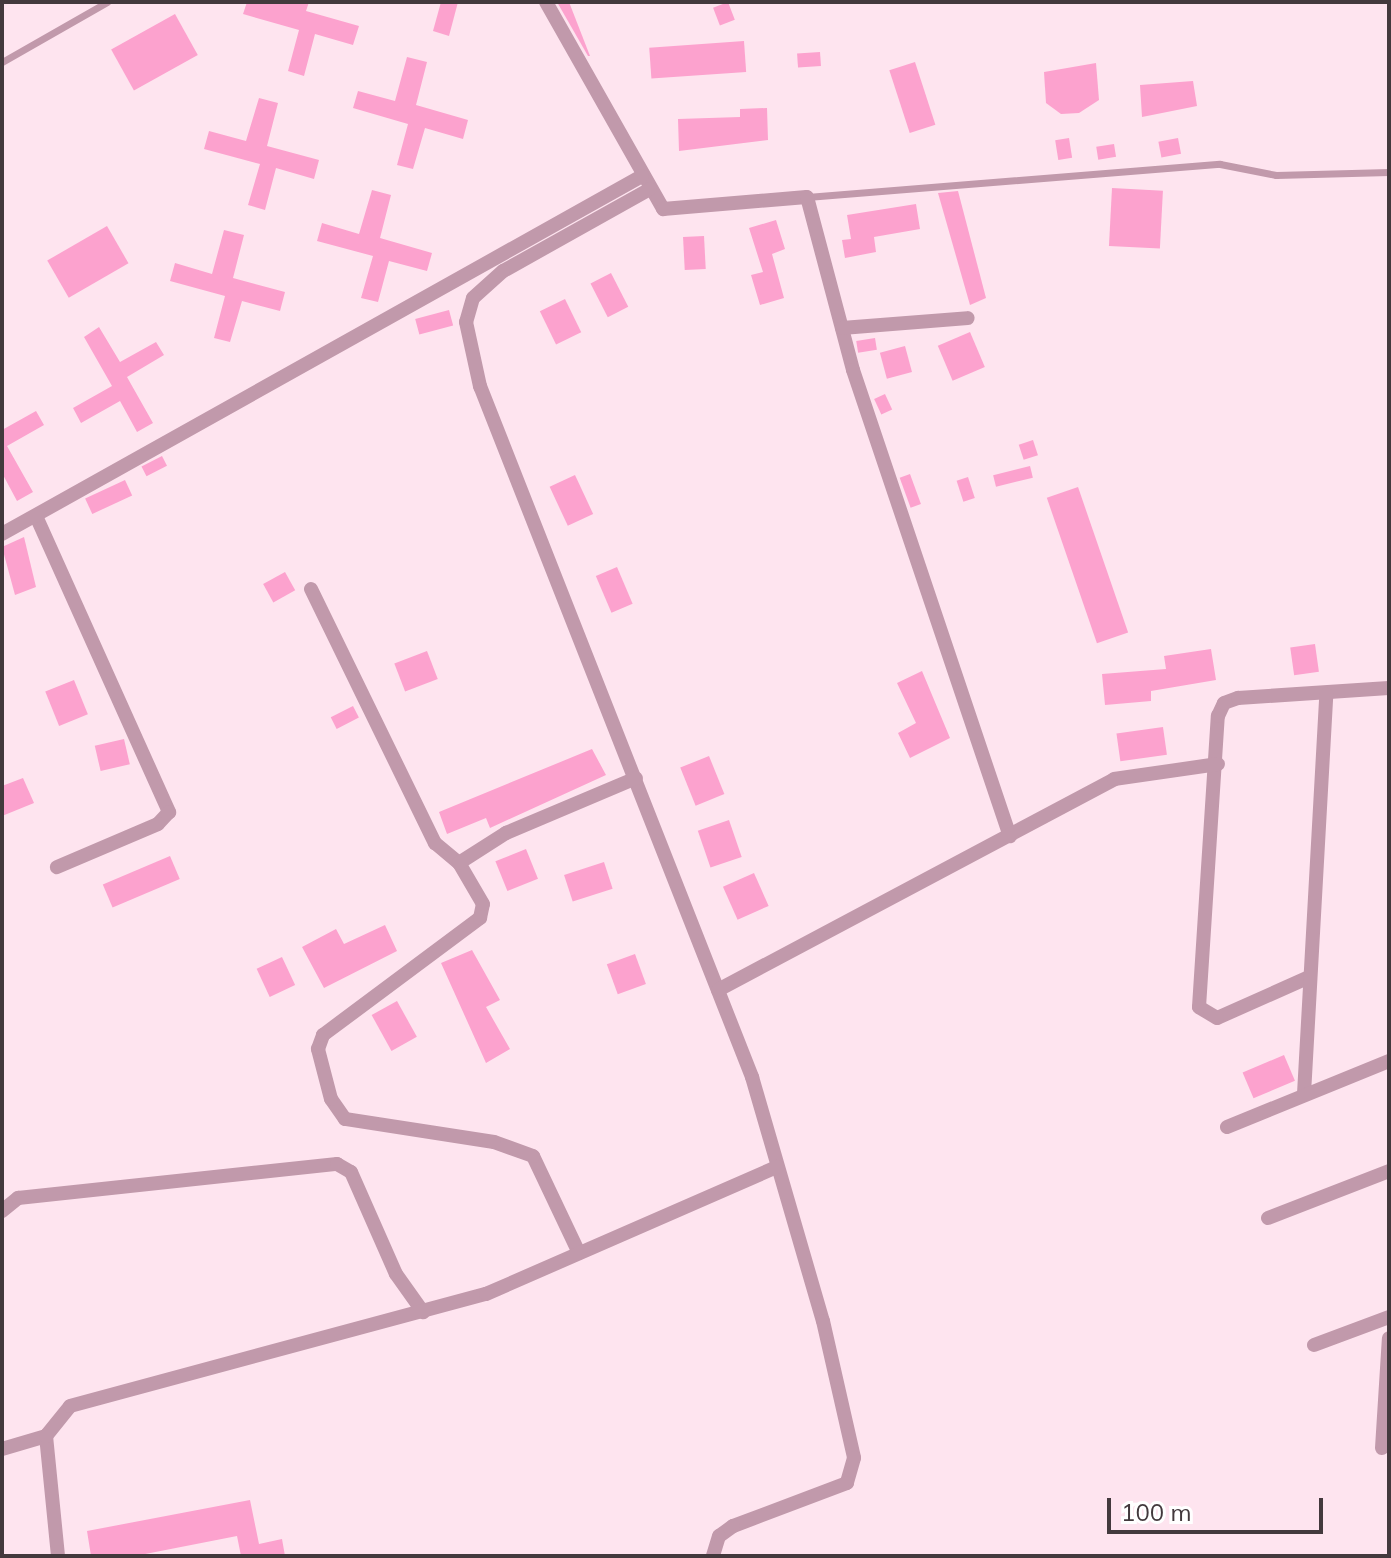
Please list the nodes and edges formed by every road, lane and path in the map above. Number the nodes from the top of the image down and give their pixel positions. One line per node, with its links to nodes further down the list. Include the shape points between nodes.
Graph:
1 (107, 2): 3 (lane)
2 (546, 2): 5 (street)
3 (2, 62)
4 (1389, 172): 7 (lane, via 1276,175 1220,164)
5 (642, 176): 6 (street); 10 (street)
6 (650, 189): 7 (street, via 663,209); 16 (street, via 503,271 473,298 466,322 480,386)
7 (807, 197): 9 (street)
8 (968, 318): 9 (street)
9 (842, 328): 17 (street)
10 (36, 516): 11 (street); 19 (street, via 169,812 158,824)
11 (2, 534)
12 (311, 589): 18 (street, via 435,843)
13 (1389, 688): 14 (street)
14 (1326, 695): 15 (street, via 1224,703); 20 (street)
15 (1218, 764): 17 (street, via 1114,779); 20 (street, via 1199,1007 1217,1018)
16 (636, 778): 18 (street, via 506,833); 21 (street)
17 (1010, 836): 21 (street)
18 (459, 863): 29 (street, via 483,904 480,918 323,1035 318,1066 345,1119 494,1142 533,1156)
19 (57, 867)
20 (1307, 978): 23 (street)
21 (718, 990): 25 (street)
22 (1389, 1061): 23 (street)
23 (1304, 1094): 24 (street)
24 (1227, 1127)
25 (777, 1167): 29 (street); 38 (street, via 823,1321 854,1471 830,1494 733,1526 719,1536)
26 (1389, 1171): 28 (street)
27 (2, 1211): 30 (street, via 18,1198 337,1164 351,1172 396,1274)
28 (1268, 1218)
29 (579, 1253): 30 (street)
30 (423, 1312): 34 (street, via 70,1406)
31 (1389, 1317): 33 (street)
32 (1389, 1338): 35 (street)
33 (1314, 1345)
34 (46, 1436): 36 (street); 37 (street)
35 (1382, 1448)
36 (2, 1449)
37 (58, 1556)
38 (713, 1556)

